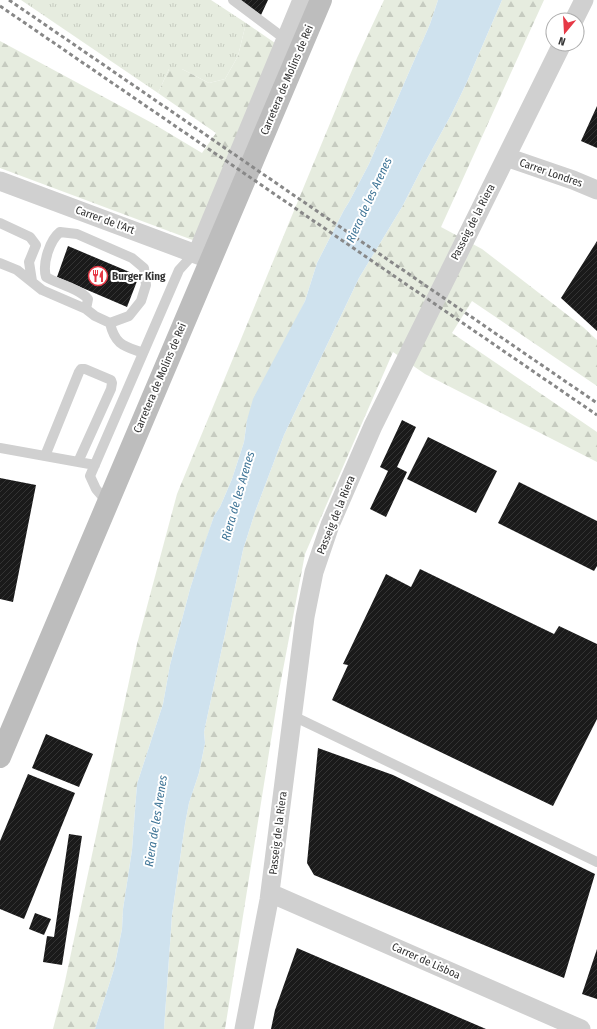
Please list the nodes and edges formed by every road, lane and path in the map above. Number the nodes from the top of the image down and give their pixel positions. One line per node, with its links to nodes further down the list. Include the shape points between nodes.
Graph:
1 (233, 0): 6 (lane)
2 (302, 0): 6 (street, Carretera de Molins de Rei)
3 (321, 0): 12 (main road, Carretera de Molins de Rei)
4 (584, 0): 5 (street)
5 (578, 12)
6 (285, 39): 12 (street, Carretera de Molins de Rei)
7 (558, 52): 8 (street, Passeig de la Riera)
8 (506, 158): 10 (street, Carrer Londres); 23 (street, Passeig de la Riera, via 386,398 330,525 314,572 305,617)
9 (0, 181): 12 (street, Carrer de l'Art)
10 (597, 190)
11 (0, 223): 14 (lane, via 30,236 36,245 30,262)
12 (204, 257): 17 (lane, via 189,259 179,270); 22 (main road, Carretera de Molins de Rei)
13 (0, 263): 14 (lane, via 17,270)
14 (32, 282): 15 (lane, via 42,290)
15 (86, 309): 16 (lane, via 94,316); 16 (lane, via 88,299 85,295 46,276 46,257 55,236 60,232 77,234 132,258 144,268 146,285 141,300 129,316)
16 (110, 323): 17 (lane, via 113,335 121,344)
17 (143, 353): 21 (lane)
18 (0, 448): 19 (lane)
19 (45, 456): 20 (lane); 20 (lane, via 79,372 85,369 111,380 112,383)
20 (78, 462): 21 (lane)
21 (95, 465): 22 (lane, via 90,476 96,489)
22 (108, 503): 24 (main road, Carretera de Molins de Rei)
23 (292, 716): 25 (lane); 26 (street, Passeig de la Riera)
24 (0, 757)
25 (597, 862)
26 (270, 893): 27 (street, Passeig de la Riera); 28 (street, Carrer de Lisboa)
27 (244, 1029)
28 (581, 1029)

